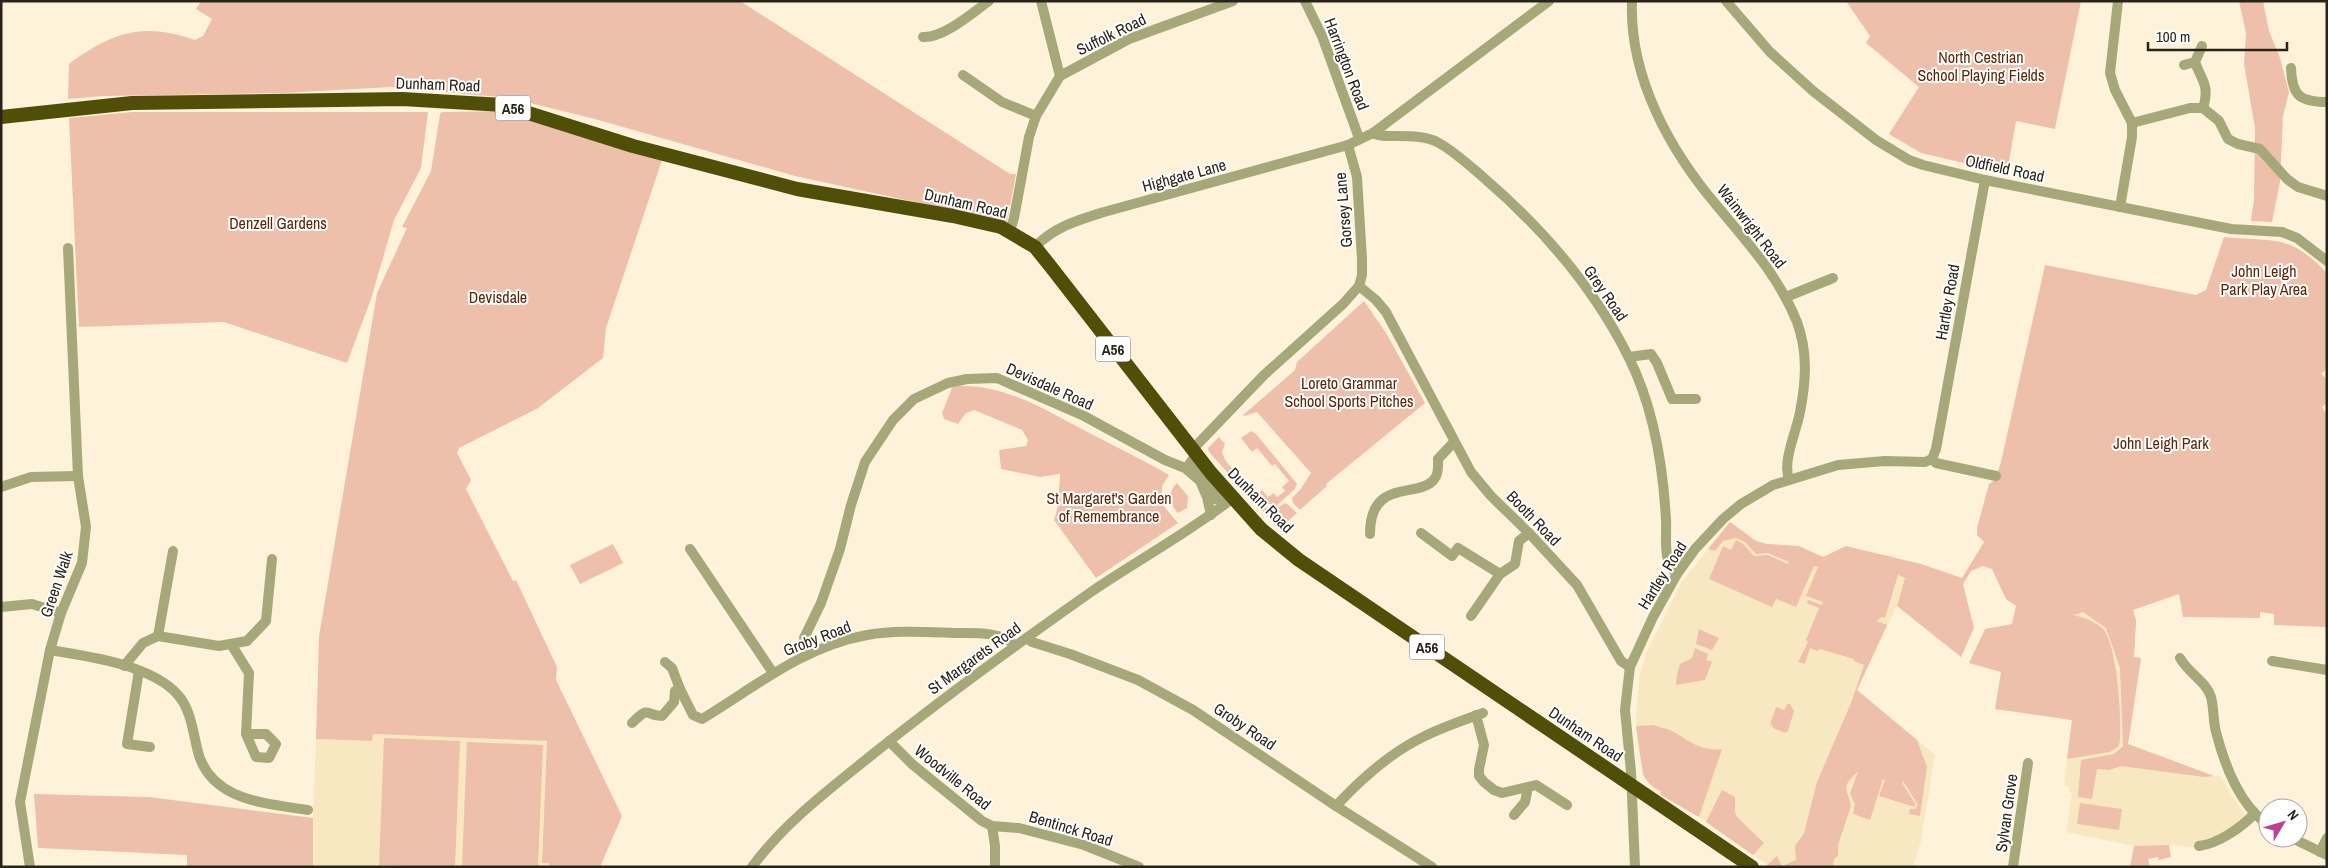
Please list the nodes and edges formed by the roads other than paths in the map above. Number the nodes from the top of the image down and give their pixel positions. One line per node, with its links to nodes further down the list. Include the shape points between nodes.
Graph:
1 (990, 1): 9 (street)
2 (1041, 1): 15 (street)
3 (1233, 1): 15 (street, Suffolk Road, via 1129,39)
4 (1305, 1): 22 (street, Harrington Road, via 1322,36)
5 (1549, 1): 21 (street)
6 (1632, 1): 33 (street, Wainwright Road, via 1631,22 1640,65 1656,111 1685,162 1716,206 1756,251)
7 (1726, 1): 24 (street, Oldfield Road, via 1770,52 1813,91 1876,140 1916,163)
8 (2118, 1): 20 (street, via 2110,73)
9 (928, 41)
10 (2202, 46): 11 (street)
11 (2195, 62): 12 (street); 17 (street, via 2206,86)
12 (2184, 65)
13 (2291, 68): 16 (street, via 2292,84 2298,96 2314,102)
14 (963, 75): 19 (street, via 1002,102)
15 (1060, 76): 19 (street)
16 (2327, 102)
17 (2203, 108): 20 (street, via 2190,108); 25 (street, via 2219,121 2228,139 2260,149 2298,187)
18 (1, 116): 27 (highway, Dunham Road / A56, via 132,103 402,99 484,102 796,189 953,216)
19 (1036, 116): 27 (street)
20 (2132, 123): 26 (street)
21 (1373, 133): 22 (street); 34 (street, Grey Road, via 1416,135 1439,143 1496,188 1542,234 1599,305)
22 (1359, 138): 23 (street)
23 (1348, 145): 28 (street, Highgate Lane, via 1104,212 1064,226); 32 (street, Gorsey Lane, via 1357,177 1362,275)
24 (1985, 180): 26 (street, Oldfield Road); 38 (street, Hartley Road)
25 (2327, 196)
26 (2120, 207): 30 (street, Oldfield Road, via 2231,229 2282,232 2297,238)
27 (1010, 231): 28 (highway, Dunham Road / A56)
28 (1035, 247): 37 (highway, Dunham Road / A56)
29 (68, 248): 39 (street, Green Walk)
30 (2327, 261)
31 (1833, 278): 33 (street)
32 (1359, 286): 36 (street, Booth Road, via 1386,312); 37 (street, via 1264,375 1207,433)
33 (1786, 298): 41 (street, Wainwright Road, via 1805,351 1800,413 1787,464)
34 (1629, 357): 35 (street, via 1651,354 1672,399); 52 (street, Grey Road, via 1661,459 1668,564)
35 (1696, 399)
36 (1454, 442): 46 (street, Booth Road, via 1476,478); 47 (street, via 1438,459 1434,481 1392,494 1380,503 1372,516)
37 (1192, 454): 43 (highway, Dunham Road / A56)
38 (1932, 459): 40 (street, Hartley Road, via 1936,463); 41 (street, Hartley Road, via 1925,462 1838,465)
39 (78, 476): 42 (street, via 31,477); 54 (street, Green Walk, via 86,527 82,563)
40 (1996, 476)
41 (1789, 478): 52 (street, Hartley Road, via 1758,493 1723,519)
42 (1, 487)
43 (1233, 498): 44 (street, St Margarets Road); 76 (highway, Dunham Road / A56, via 1261,529 1299,560)
44 (1211, 515): 57 (street, St Margarets Road); 61 (street, Devisdale Road, via 1204,488 1192,474 1084,416 997,378 966,379 948,384 914,399 893,420 865,462 840,549 804,638)
45 (1421, 533): 51 (street, via 1452,556 1458,548)
46 (1529, 533): 51 (street, via 1519,541 1515,564); 66 (street, Booth Road, via 1577,585 1621,661)
47 (1370, 534)
48 (690, 548): 69 (street)
49 (173, 550): 56 (street)
50 (272, 559): 58 (street, via 266,621 247,641)
51 (1500, 574): 55 (street)
52 (1677, 574): 66 (street, Hartley Road)
53 (1, 607): 54 (street, via 32,604)
54 (60, 613): 60 (street, Green Walk)
55 (1472, 616)
56 (158, 636): 58 (street, via 219,646); 65 (street, via 143,643)
57 (1028, 638): 59 (street, St Margarets Road); 79 (street, Groby Road, via 1138,680 1187,706)
58 (231, 644): 72 (street, via 250,673)
59 (1015, 646): 61 (street, Groby Road, via 1003,637 917,632 866,635); 73 (street, St Margarets Road)
60 (50, 650): 65 (street, via 101,658); 89 (street, Green Walk, via 20,802)
61 (809, 654): 69 (street, Groby Road)
62 (2180, 658): 81 (street, via 2204,684 2211,697 2216,731 2233,780)
63 (2272, 661): 67 (street)
64 (665, 662): 70 (street, via 672,668)
65 (124, 666): 68 (street)
66 (1630, 667): 76 (street, via 1625,710)
67 (2327, 670)
68 (139, 671): 74 (street, via 127,744); 80 (street, via 170,686 180,696 188,713 198,753 217,784 233,795)
69 (773, 673): 70 (street, Groby Road, via 702,719 693,715)
70 (680, 689): 71 (street, via 675,691 674,702 662,716 646,712)
71 (632, 723)
72 (246, 734)
73 (889, 741): 84 (street, Woodville Road, via 912,764); 90 (street, St Margarets Road, via 804,810 763,851)
74 (150, 746)
75 (2028, 763): 96 (street, Sylvan Grove)
76 (1631, 786): 94 (street); 95 (highway, Dunham Road / A56)
77 (1528, 787): 78 (street, via 1539,786); 79 (street, via 1502,793 1481,779 1479,769 1484,745 1480,714 1425,736 1398,752 1352,788); 82 (street, via 1525,802)
78 (1567, 805)
79 (1336, 806): 93 (street, Groby Road)
80 (308, 810)
81 (2254, 814): 83 (street); 86 (street, via 2222,837)
82 (1514, 815)
83 (2258, 817)
84 (992, 826): 91 (street, Woodville Road); 92 (street, Bentinck Road, via 1020,828 1084,845)
85 (2327, 838): 88 (street)
86 (2199, 846)
87 (2308, 846): 88 (street)
88 (2324, 853)
89 (30, 867)
90 (752, 867)
91 (995, 867)
92 (1139, 867)
93 (1432, 867)
94 (1635, 867)
95 (1752, 867)
96 (2013, 867)

